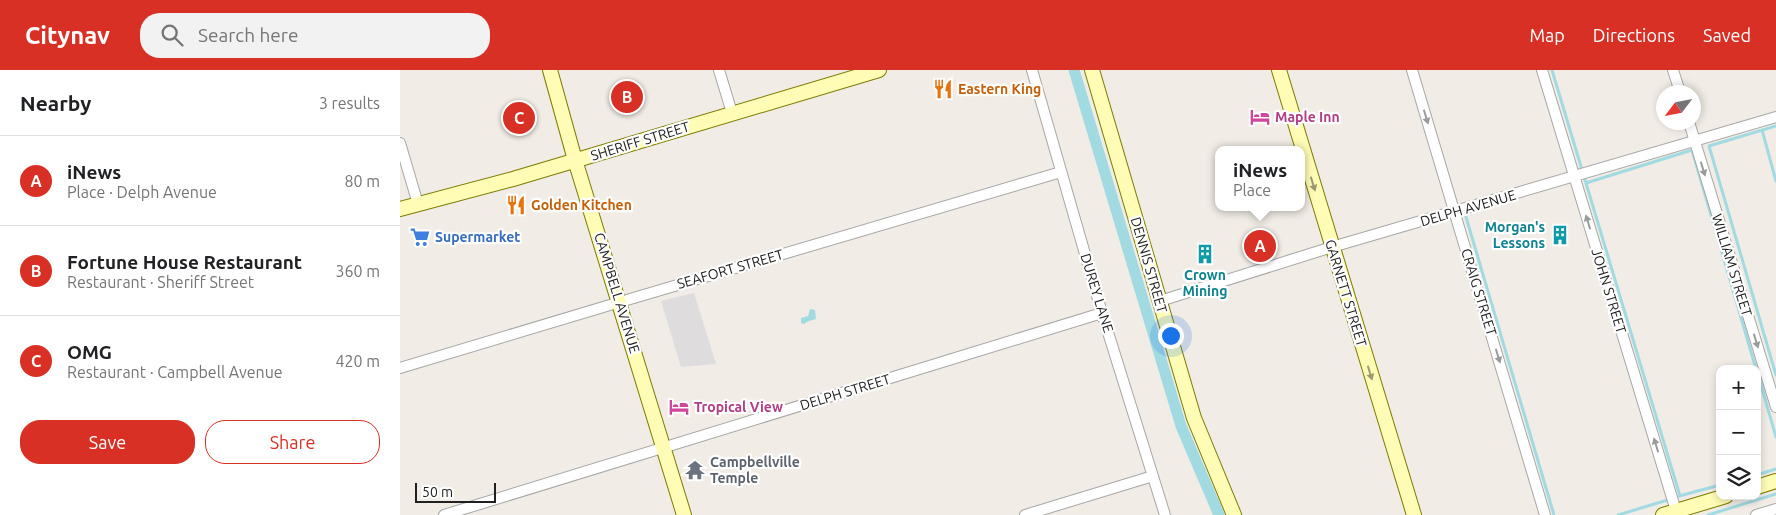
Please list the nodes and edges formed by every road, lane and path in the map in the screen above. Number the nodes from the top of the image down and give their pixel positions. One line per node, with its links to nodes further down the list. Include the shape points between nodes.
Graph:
1 (550, 70): 18 (street, CAMPBELL AVENUE)
2 (720, 70): 11 (street)
3 (879, 70): 11 (street, SHERIFF STREET)
4 (1032, 70): 19 (street, DUREY LANE)
5 (1092, 70): 25 (street, DENNIS STREET)
6 (1278, 70): 16 (street, GARNETT STREET, one-way to 16)
7 (1412, 70): 23 (street, CRAIG STREET, one-way to 23)
8 (1542, 70): 20 (street, JOHN STREET)
9 (1673, 70): 10 (street)
10 (1678, 85)
11 (732, 113): 18 (street, SHERIFF STREET)
12 (1776, 117): 14 (street, DELPH AVENUE)
13 (1691, 130): 14 (street, WILLIAM STREET)
14 (1694, 141): 20 (street, DELPH AVENUE); 29 (street, WILLIAM STREET, one-way to 29)
15 (400, 143): 21 (street)
16 (1301, 146)
17 (1305, 158): 24 (street, GARNETT STREET, one-way to 24)
18 (575, 160): 21 (street, SHERIFF STREET); 26 (street, CAMPBELL AVENUE)
19 (1061, 172): 26 (street, SEAFORT STREET); 27 (street, DUREY LANE)
20 (1576, 176): 23 (street, DELPH AVENUE); 35 (street, JOHN STREET, one-way to 20, via 1670,492)
21 (418, 204): 22 (street, SHERIFF STREET)
22 (400, 209)
23 (1455, 211): 24 (street, DELPH AVENUE); 43 (street, CRAIG STREET, one-way to 43)
24 (1332, 247): 25 (street, DELPH AVENUE); 42 (street, GARNETT STREET, one-way to 42)
25 (1160, 300): 41 (street, DENNIS STREET, via 1194,418)
26 (620, 302): 28 (street, SEAFORT STREET); 30 (street, CAMPBELL AVENUE)
27 (1102, 314): 30 (street, DELPH STREET); 31 (street, DUREY LANE)
28 (400, 368)
29 (1776, 407)
30 (663, 447): 37 (street, DELPH STREET); 38 (street, CAMPBELL AVENUE)
31 (1153, 476): 39 (street); 40 (street, DUREY LANE)
32 (1776, 481): 33 (street)
33 (1761, 486)
34 (1716, 499): 35 (street)
35 (1671, 511)
36 (1774, 512): 44 (street)
37 (444, 515)
38 (684, 515)
39 (1025, 515)
40 (1165, 515)
41 (1234, 515)
42 (1414, 515)
43 (1546, 515)
44 (1756, 515)

